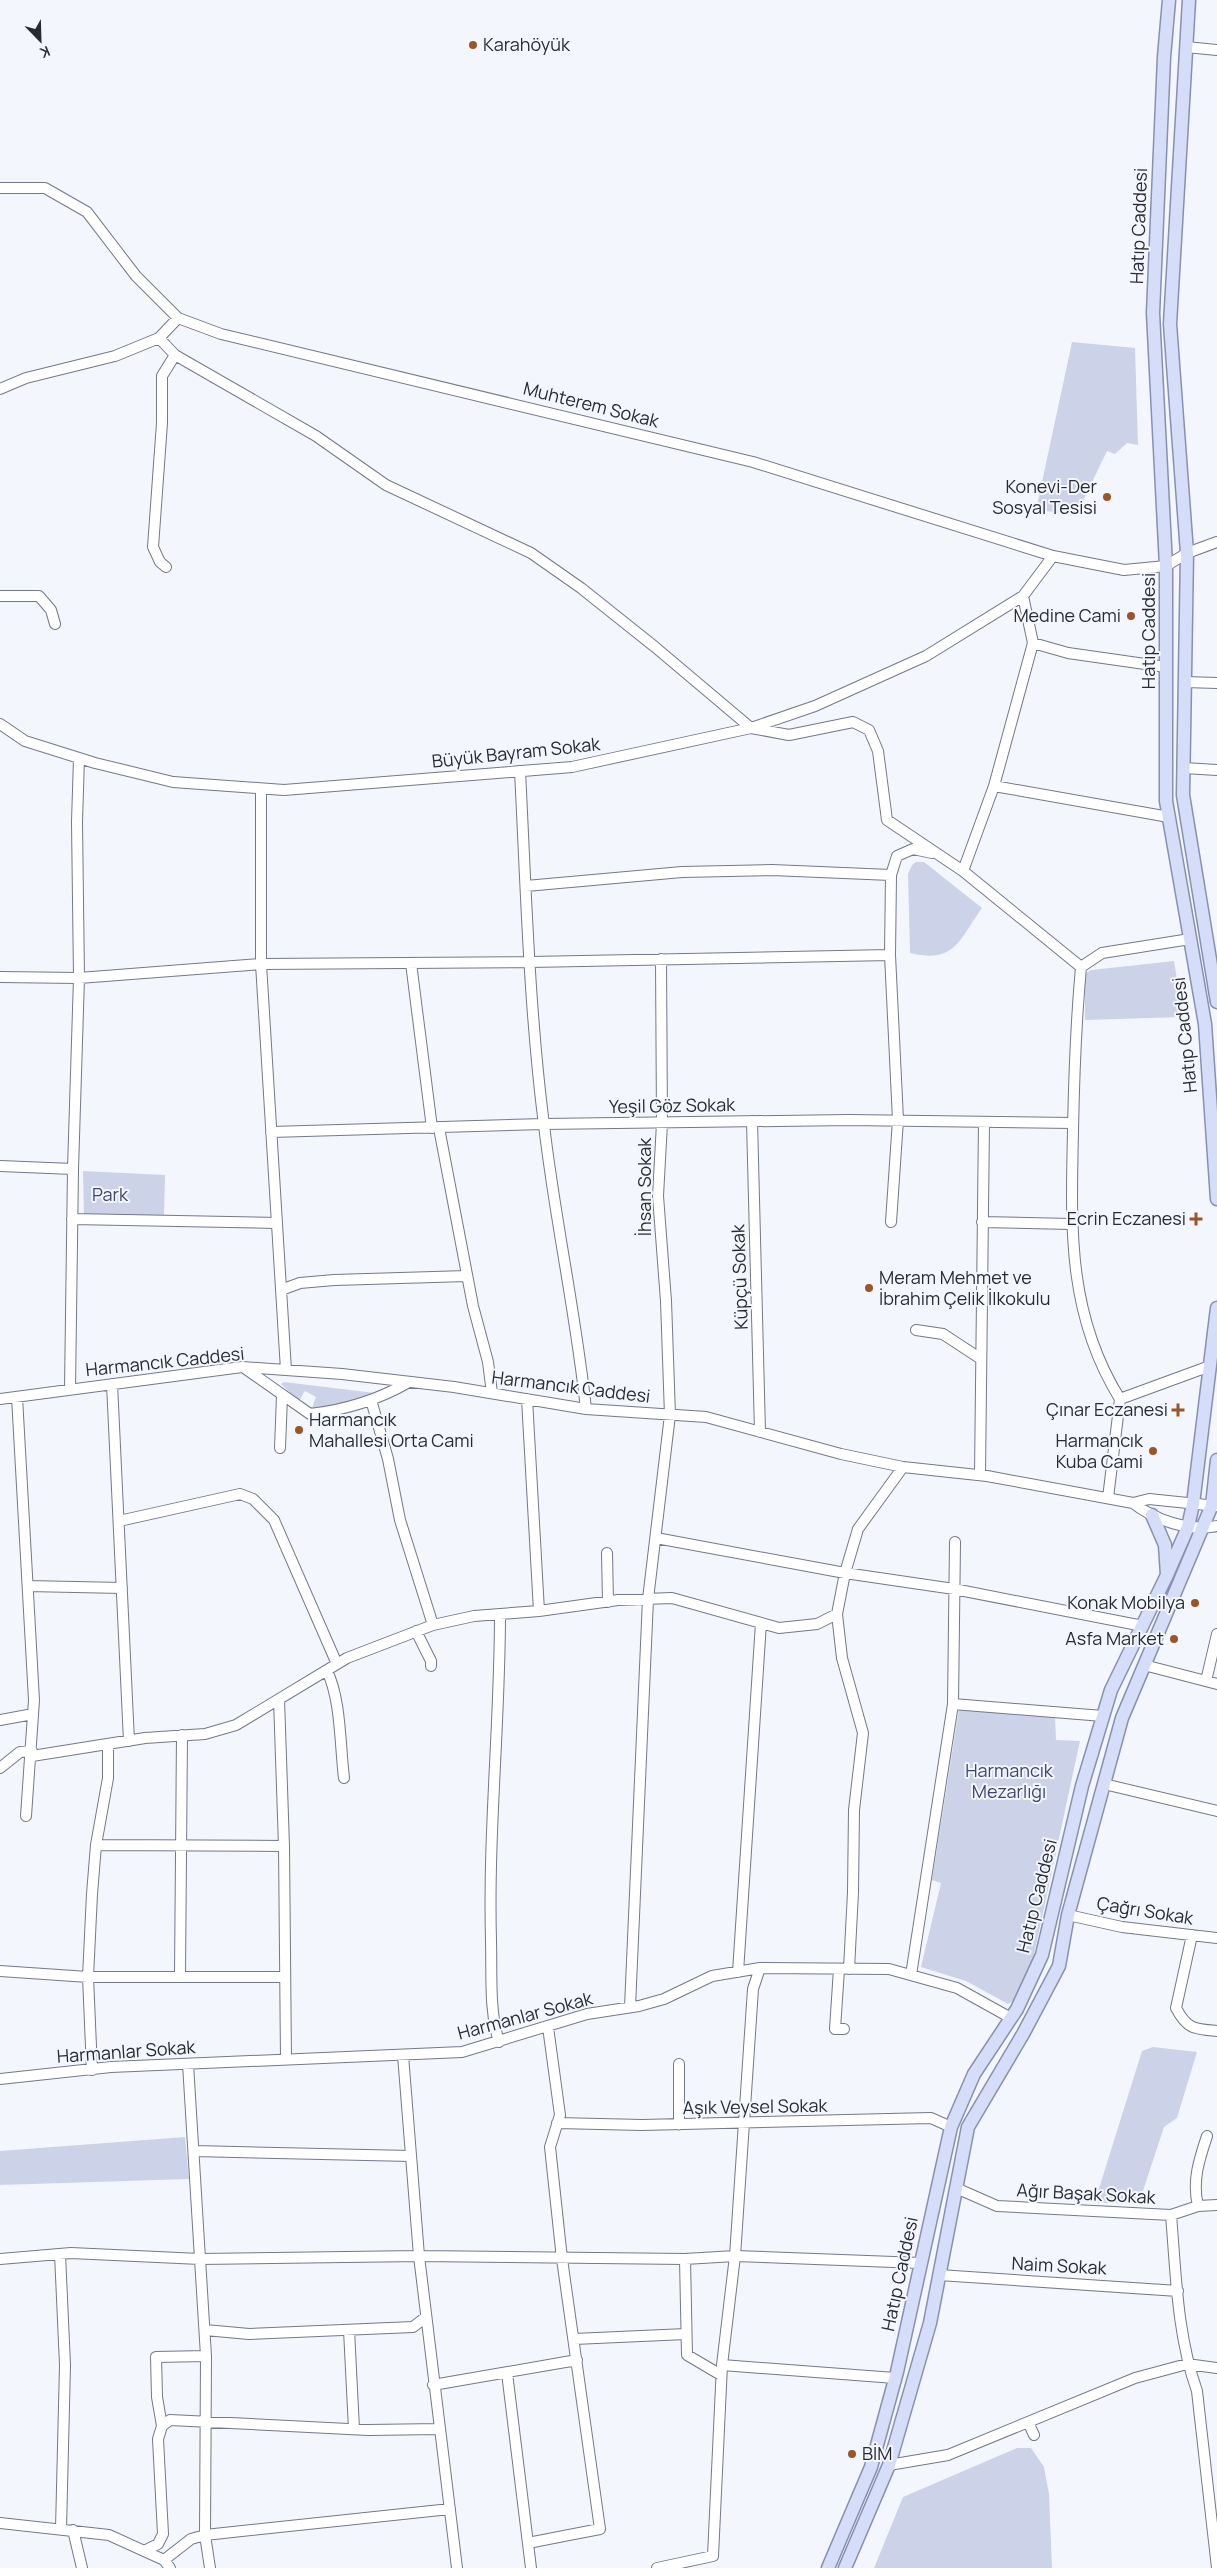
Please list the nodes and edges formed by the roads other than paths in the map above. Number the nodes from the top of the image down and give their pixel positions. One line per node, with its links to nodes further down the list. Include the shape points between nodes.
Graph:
1 (1169, 0): 13 (main road, Hatıp Caddesi, via 1153,314)
2 (1189, 0): 3 (main road, Hatıp Caddesi)
3 (1186, 47): 4 (street); 11 (main road, Hatıp Caddesi, via 1170,324)
4 (1217, 50)
5 (0, 188): 6 (street, Muhterem Sokak, via 45,188 87,212 136,276)
6 (178, 318): 7 (street); 12 (street, Muhterem Sokak, via 221,334 753,462)
7 (159, 338): 8 (street); 9 (street, via 115,356 26,378)
8 (175, 354): 14 (street, via 162,376 153,547); 23 (street, via 316,436 386,485 531,553 655,647)
9 (0, 389)
10 (1217, 542): 11 (street, Muhterem Sokak)
11 (1186, 553): 13 (street, Muhterem Sokak); 20 (main road, Hatıp Caddesi)
12 (1053, 556): 13 (street, Muhterem Sokak, via 1124,570); 16 (street, Büyük Bayram Sokak)
13 (1166, 566): 19 (main road, Hatıp Caddesi)
14 (166, 567)
15 (0, 596): 17 (street, via 40,596 52,610)
16 (1023, 596): 18 (street); 23 (street, Büyük Bayram Sokak, via 926,656 815,706)
17 (55, 624)
18 (1033, 643): 19 (street, via 1068,653); 28 (street)
19 (1166, 667): 30 (main road, Hatıp Caddesi, via 1166,801)
20 (1185, 682): 21 (street); 25 (main road, Hatıp Caddesi)
21 (1217, 684)
22 (0, 724): 24 (street, Büyük Bayram Sokak, via 25,741)
23 (751, 728): 27 (street, Büyük Bayram Sokak, via 572,767); 31 (street, via 789,735 853,722 870,730 878,751 887,820)
24 (79, 758): 29 (street, Büyük Bayram Sokak, via 173,782); 43 (street)
25 (1184, 768): 26 (street); 44 (main road, Hatıp Caddesi, via 1183,795)
26 (1217, 770)
27 (520, 771): 29 (street, Büyük Bayram Sokak, via 284,790); 34 (street)
28 (994, 786): 30 (street); 32 (street)
29 (261, 789): 40 (street)
30 (1169, 817): 35 (main road, Hatıp Caddesi)
31 (938, 854): 32 (street); 33 (street, via 913,849 897,856)
32 (963, 871): 41 (street)
33 (890, 875): 34 (street, via 772,870 682,872); 36 (street)
34 (526, 886): 38 (street)
35 (1190, 939): 41 (street, via 1102,953); 55 (main road, Hatıp Caddesi, via 1205,1024)
36 (890, 955): 37 (street); 45 (street)
37 (661, 959): 38 (street); 48 (street, İhsan Sokak)
38 (530, 962): 39 (street); 50 (street)
39 (411, 963): 40 (street); 51 (street)
40 (261, 964): 43 (street); 52 (street)
41 (1081, 967): 49 (street)
42 (0, 977): 43 (street)
43 (79, 978): 54 (street)
44 (1217, 1002)
45 (898, 1120): 46 (street, Yeşil Göz Sokak); 47 (street, Yeşil Göz Sokak); 57 (street)
46 (752, 1121): 48 (street, Yeşil Göz Sokak); 81 (street, Küpçü Sokak)
47 (984, 1122): 49 (street, Yeşil Göz Sokak); 58 (street)
48 (662, 1123): 50 (street, Yeşil Göz Sokak); 80 (street, İhsan Sokak, via 658,1196)
49 (1073, 1123): 60 (street)
50 (543, 1124): 51 (street, Yeşil Göz Sokak); 79 (street, via 580,1345)
51 (436, 1128): 52 (street, Yeşil Göz Sokak); 61 (street)
52 (271, 1132): 59 (street)
53 (0, 1166): 54 (street)
54 (73, 1169): 56 (street)
55 (1217, 1199)
56 (72, 1219): 59 (street); 71 (street)
57 (891, 1222)
58 (982, 1222): 60 (street); 65 (street)
59 (277, 1223): 62 (street)
60 (1071, 1224): 77 (street, via 1077,1290 1097,1352)
61 (467, 1276): 62 (street, via 334,1280 300,1283); 72 (street, via 488,1362)
62 (281, 1290): 68 (street)
63 (1217, 1308): 66 (main road, Hatıp Caddesi)
64 (916, 1330): 65 (street, via 943,1334)
65 (981, 1359): 85 (street)
66 (1210, 1366): 77 (street); 88 (main road, Hatıp Caddesi)
67 (242, 1367): 68 (street, Harmancık Caddesi); 70 (street, Harmancık Caddesi); 73 (street)
68 (286, 1370): 69 (street, Harmancık Caddesi)
69 (409, 1382): 72 (street, Harmancık Caddesi); 78 (street)
70 (112, 1384): 71 (street, Harmancık Caddesi); 91 (street)
71 (70, 1389): 74 (street, Harmancık Caddesi)
72 (492, 1393): 76 (street, Harmancık Caddesi)
73 (282, 1396): 78 (street, via 310,1414 339,1411); 82 (street)
74 (17, 1397): 75 (street, Harmancık Caddesi); 100 (street)
75 (0, 1399)
76 (527, 1399): 79 (street, Harmancık Caddesi); 105 (street)
77 (1120, 1399): 86 (street)
78 (371, 1400): 109 (street, via 388,1459 400,1520)
79 (586, 1409): 80 (street, Harmancık Caddesi)
80 (670, 1415): 81 (street, Harmancık Caddesi, via 706,1418); 95 (street, İhsan Sokak)
81 (760, 1432): 84 (street, Harmancık Caddesi)
82 (280, 1448)
83 (1217, 1460): 89 (main road, Hatıp Caddesi)
84 (903, 1467): 85 (street, Harmancık Caddesi); 98 (street, via 858,1529)
85 (980, 1475): 86 (street, Harmancık Caddesi)
86 (1108, 1498): 87 (street, Harmancık Caddesi)
87 (1133, 1503): 88 (street, via 1149,1498); 90 (street)
88 (1193, 1504): 89 (street); 93 (main road, Hatıp Caddesi)
89 (1214, 1505): 94 (main road, Hatıp Caddesi)
90 (1152, 1515): 93 (street); 99 (main road, via 1165,1546)
91 (119, 1521): 101 (street); 113 (street, via 240,1494 253,1499 274,1520 286,1541)
92 (1217, 1526): 94 (street)
93 (1188, 1527): 94 (street); 99 (main road, Hatıp Caddesi)
94 (1202, 1530): 114 (main road, Hatıp Caddesi)
95 (656, 1538): 98 (street); 103 (street, İhsan Sokak)
96 (955, 1542): 102 (street)
97 (608, 1553): 104 (street)
98 (845, 1573): 102 (street); 107 (street)
99 (1167, 1575): 110 (main road, Hatıp Caddesi)
100 (28, 1586): 101 (street); 121 (street)
101 (122, 1588): 125 (street)
102 (954, 1589): 110 (street); 120 (street)
103 (648, 1599): 104 (street); 108 (street, via 672,1598); 147 (street, İhsan Sokak)
104 (608, 1602): 105 (street)
105 (539, 1611): 106 (street)
106 (500, 1614): 109 (street); 152 (street, via 490,1920 493,2022)
107 (837, 1614): 108 (street, via 817,1624 779,1628); 140 (street, via 842,1658 863,1733 854,1810 853,1892)
108 (761, 1623): 142 (street)
109 (433, 1624): 111 (street)
110 (1143, 1626): 122 (main road, Hatıp Caddesi, via 1111,1690)
111 (416, 1631): 113 (street); 115 (street, via 431,1661)
112 (1217, 1634): 117 (street)
113 (337, 1664): 116 (street)
114 (1144, 1665): 117 (street); 130 (main road, Hatıp Caddesi, via 1122,1718)
115 (430, 1666)
116 (326, 1671): 119 (street); 129 (street, via 332,1681 335,1698)
117 (1206, 1681): 118 (street)
118 (1217, 1684)
119 (279, 1699): 124 (street, via 236,1725 205,1734); 135 (street)
120 (953, 1704): 122 (street); 143 (street)
121 (33, 1714): 123 (street); 127 (street)
122 (1103, 1716): 148 (main road, Hatıp Caddesi, via 1082,1786 1042,1955)
123 (0, 1720)
124 (182, 1735): 125 (street); 133 (street)
125 (129, 1741): 126 (street)
126 (108, 1745): 127 (street); 134 (street, via 108,1778)
127 (32, 1754): 128 (street, via 20,1752); 132 (street)
128 (0, 1768)
129 (344, 1778)
130 (1104, 1784): 131 (street); 136 (main road, Hatıp Caddesi)
131 (1217, 1810)
132 (26, 1816)
133 (182, 1843): 134 (street); 135 (street); 144 (street)
134 (96, 1844): 145 (street)
135 (284, 1846): 146 (street)
136 (1068, 1915): 137 (street, Çağrı Sokak); 166 (main road, Hatıp Caddesi, via 1059,1966 1047,1992 968,2126)
137 (1192, 1935): 138 (street, Çağrı Sokak); 151 (street, via 1176,2008 1182,2021 1193,2028)
138 (1217, 1938)
139 (760, 1968): 140 (street, Harmanlar Sokak); 142 (street, Harmanlar Sokak); 160 (street, via 753,1989)
140 (844, 1969): 143 (street, Harmanlar Sokak, via 889,1969); 150 (street, via 835,2029)
141 (0, 1971): 145 (street)
142 (738, 1972): 147 (street, Harmanlar Sokak, via 712,1976 664,1999)
143 (911, 1975): 148 (street, Harmanlar Sokak, via 957,1988)
144 (180, 1976): 145 (street); 146 (street)
145 (88, 1977): 157 (street)
146 (285, 1977): 154 (street)
147 (630, 2007): 149 (street, Harmanlar Sokak, via 587,2014)
148 (1011, 2018): 162 (main road, Hatıp Caddesi, via 974,2074)
149 (548, 2027): 152 (street, Harmanlar Sokak); 159 (street, via 560,2115)
150 (844, 2029)
151 (1217, 2031)
152 (500, 2042): 153 (street, Harmanlar Sokak, via 462,2052)
153 (403, 2054): 154 (street, Harmanlar Sokak); 165 (street)
154 (286, 2060): 155 (street, Harmanlar Sokak)
155 (188, 2064): 157 (street, Harmanlar Sokak); 164 (street)
156 (679, 2064): 161 (street)
157 (92, 2070): 158 (street, Harmanlar Sokak)
158 (0, 2079)
159 (557, 2122): 161 (street, Aşık Veysel Sokak); 175 (street, via 550,2148)
160 (744, 2124): 161 (street, Aşık Veysel Sokak); 162 (street, Aşık Veysel Sokak, via 931,2118); 172 (street)
161 (679, 2125)
162 (951, 2127): 177 (main road, Hatıp Caddesi)
163 (1207, 2136): 168 (street, via 1196,2176)
164 (194, 2151): 165 (street); 174 (street)
165 (411, 2156): 171 (street)
166 (956, 2188): 169 (street, Ağır Başak Sokak, via 997,2206); 178 (main road, Hatıp Caddesi)
167 (1217, 2205): 168 (street, Ağır Başak Sokak)
168 (1198, 2206): 169 (street, Ağır Başak Sokak)
169 (1171, 2215): 179 (street)
170 (60, 2254): 173 (street); 174 (street); 202 (street, via 64,2365)
171 (419, 2256): 174 (street); 175 (street); 180 (street)
172 (735, 2256): 176 (street); 177 (street); 189 (street)
173 (0, 2259)
174 (200, 2259): 181 (street)
175 (562, 2259): 176 (street); 184 (street)
176 (686, 2259): 183 (street)
177 (920, 2263): 191 (main road, Hatıp Caddesi)
178 (939, 2275): 179 (street, Naim Sokak); 199 (main road, Hatıp Caddesi, via 930,2323)
179 (1178, 2291): 187 (street)
180 (426, 2317): 182 (street, via 413,2327); 192 (street)
181 (205, 2330): 182 (street, via 249,2334); 185 (street)
182 (349, 2330): 196 (street)
183 (686, 2334): 184 (street); 189 (street, via 687,2355)
184 (574, 2339): 186 (street)
185 (206, 2356): 193 (street); 195 (street, via 156,2357 156,2397)
186 (577, 2360): 190 (street); 205 (street, via 600,2530)
187 (1187, 2364): 188 (street); 194 (street, via 1135,2378); 215 (street, via 1197,2391)
188 (1217, 2368)
189 (722, 2370): 191 (street); 212 (street, via 713,2556)
190 (507, 2372): 192 (street); 205 (street)
191 (895, 2378): 213 (main road, Hatıp Caddesi, via 871,2467)
192 (433, 2385): 197 (street)
193 (207, 2421): 195 (street, via 170,2420); 196 (street); 204 (street)
194 (1028, 2422): 198 (street); 199 (street, via 948,2455)
195 (162, 2426): 206 (street, via 158,2439 163,2534 158,2544)
196 (354, 2429): 197 (street)
197 (439, 2429): 200 (street)
198 (1034, 2435)
199 (889, 2465): 214 (main road, Hatıp Caddesi)
200 (450, 2510): 204 (street); 210 (street)
201 (0, 2523): 202 (street)
202 (61, 2529): 203 (street)
203 (74, 2530): 206 (street, via 109,2535); 208 (street)
204 (205, 2535): 207 (street, via 191,2539); 209 (street)
205 (528, 2543): 211 (street)
206 (144, 2551): 207 (street)
207 (167, 2564)
208 (82, 2568)
209 (210, 2568)
210 (457, 2568)
211 (531, 2568)
212 (657, 2568)
213 (828, 2568)
214 (845, 2568)
215 (1217, 2568)

